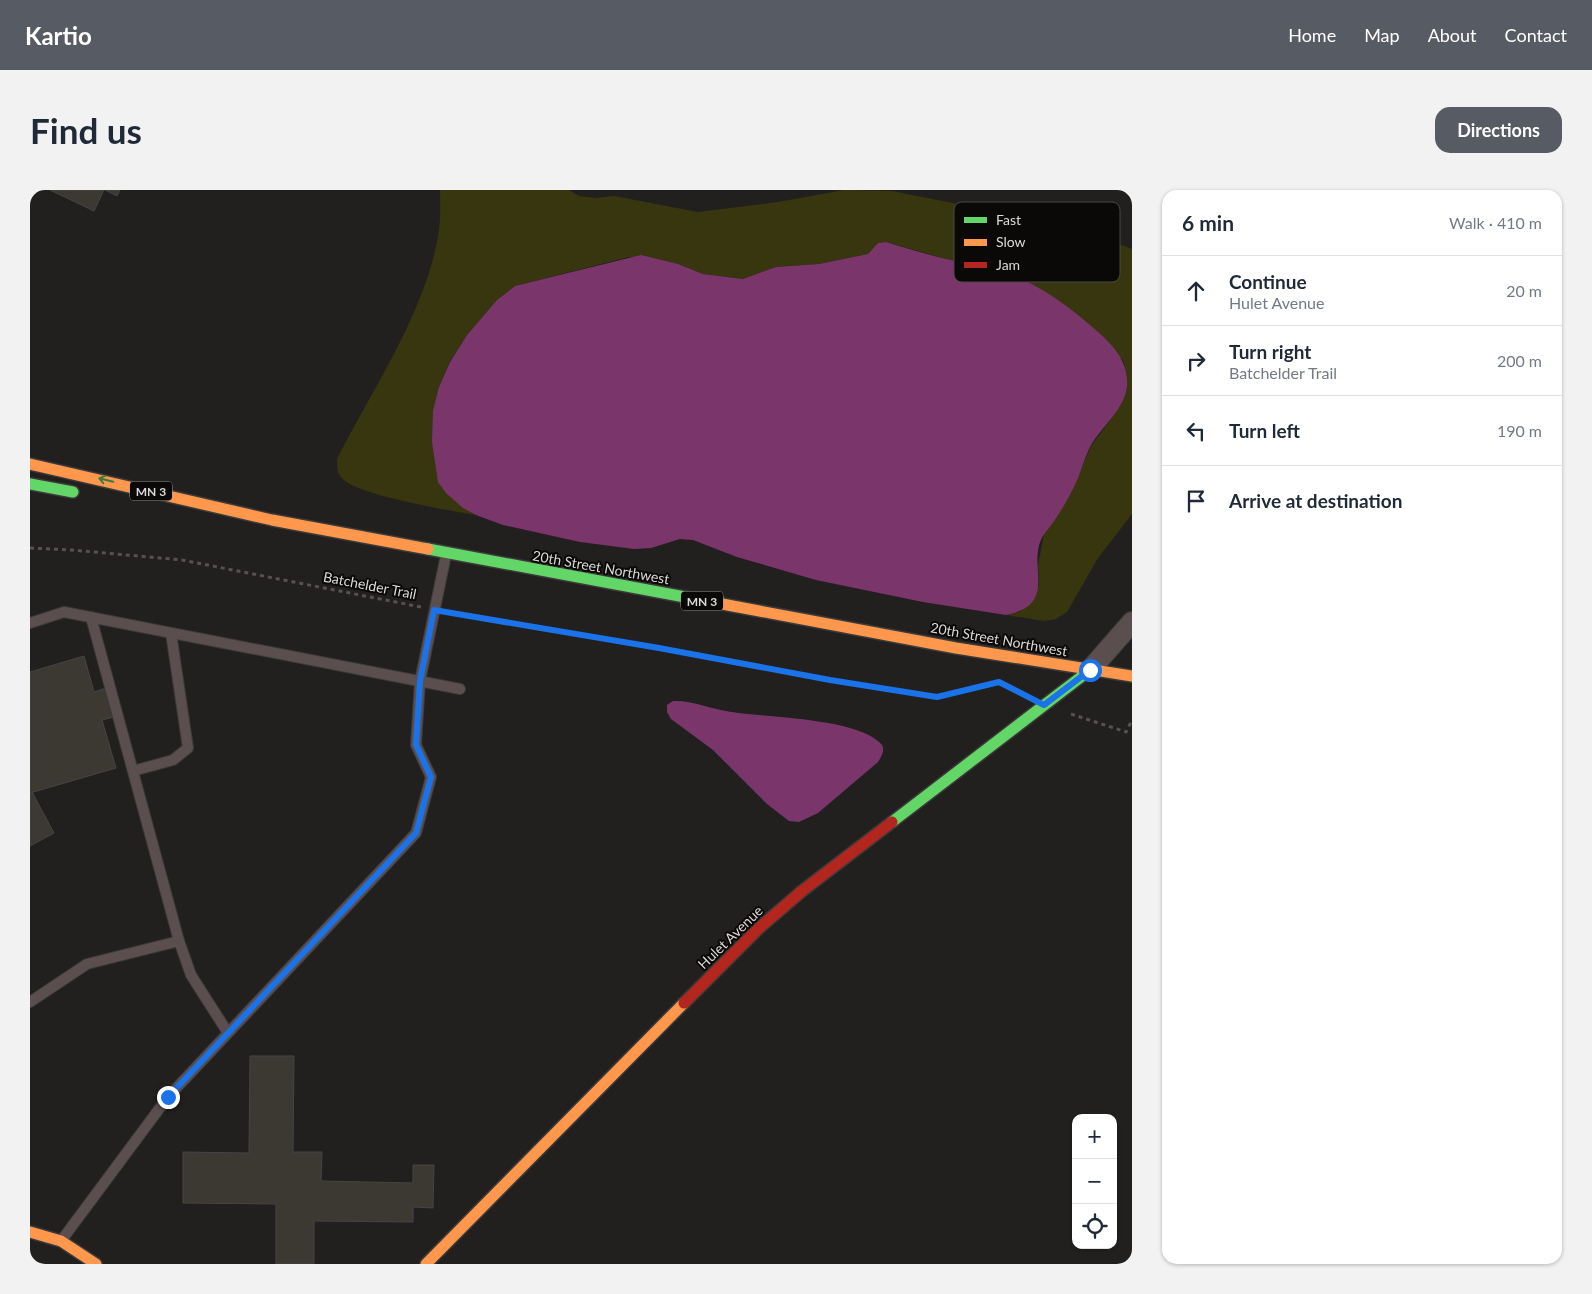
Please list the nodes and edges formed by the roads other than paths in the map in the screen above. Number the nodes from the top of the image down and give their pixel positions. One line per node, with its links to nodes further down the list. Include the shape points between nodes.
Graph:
1 (30, 464): 5 (main road, 20th Street Northwest / MN 3, one-way to 1)
2 (30, 484): 3 (main road)
3 (85, 494)
4 (159, 506): 5 (main road, 20th Street Northwest / MN 3)
5 (272, 520): 6 (main road, 20th Street Northwest / MN 3)
6 (447, 554): 11 (main road, 20th Street Northwest / MN 3); 13 (lane)
7 (91, 617): 9 (lane, via 64,612); 10 (lane); 15 (lane)
8 (1132, 622): 11 (street)
9 (30, 623)
10 (171, 633): 13 (lane); 15 (lane, via 188,748 173,760)
11 (1090, 670): 12 (main road, 20th Street Northwest / MN 3); 22 (main road, Hulet Avenue, via 802,891 759,928)
12 (1132, 676)
13 (420, 681): 14 (lane); 18 (lane, via 416,745 431,777 416,833)
14 (460, 689)
15 (133, 771): 16 (lane)
16 (179, 941): 17 (lane, via 87,964); 18 (lane, via 191,975)
17 (30, 1002)
18 (228, 1033): 20 (lane, via 168,1097)
19 (30, 1232): 20 (main road)
20 (61, 1241): 21 (main road)
21 (96, 1264)
22 (426, 1264)

